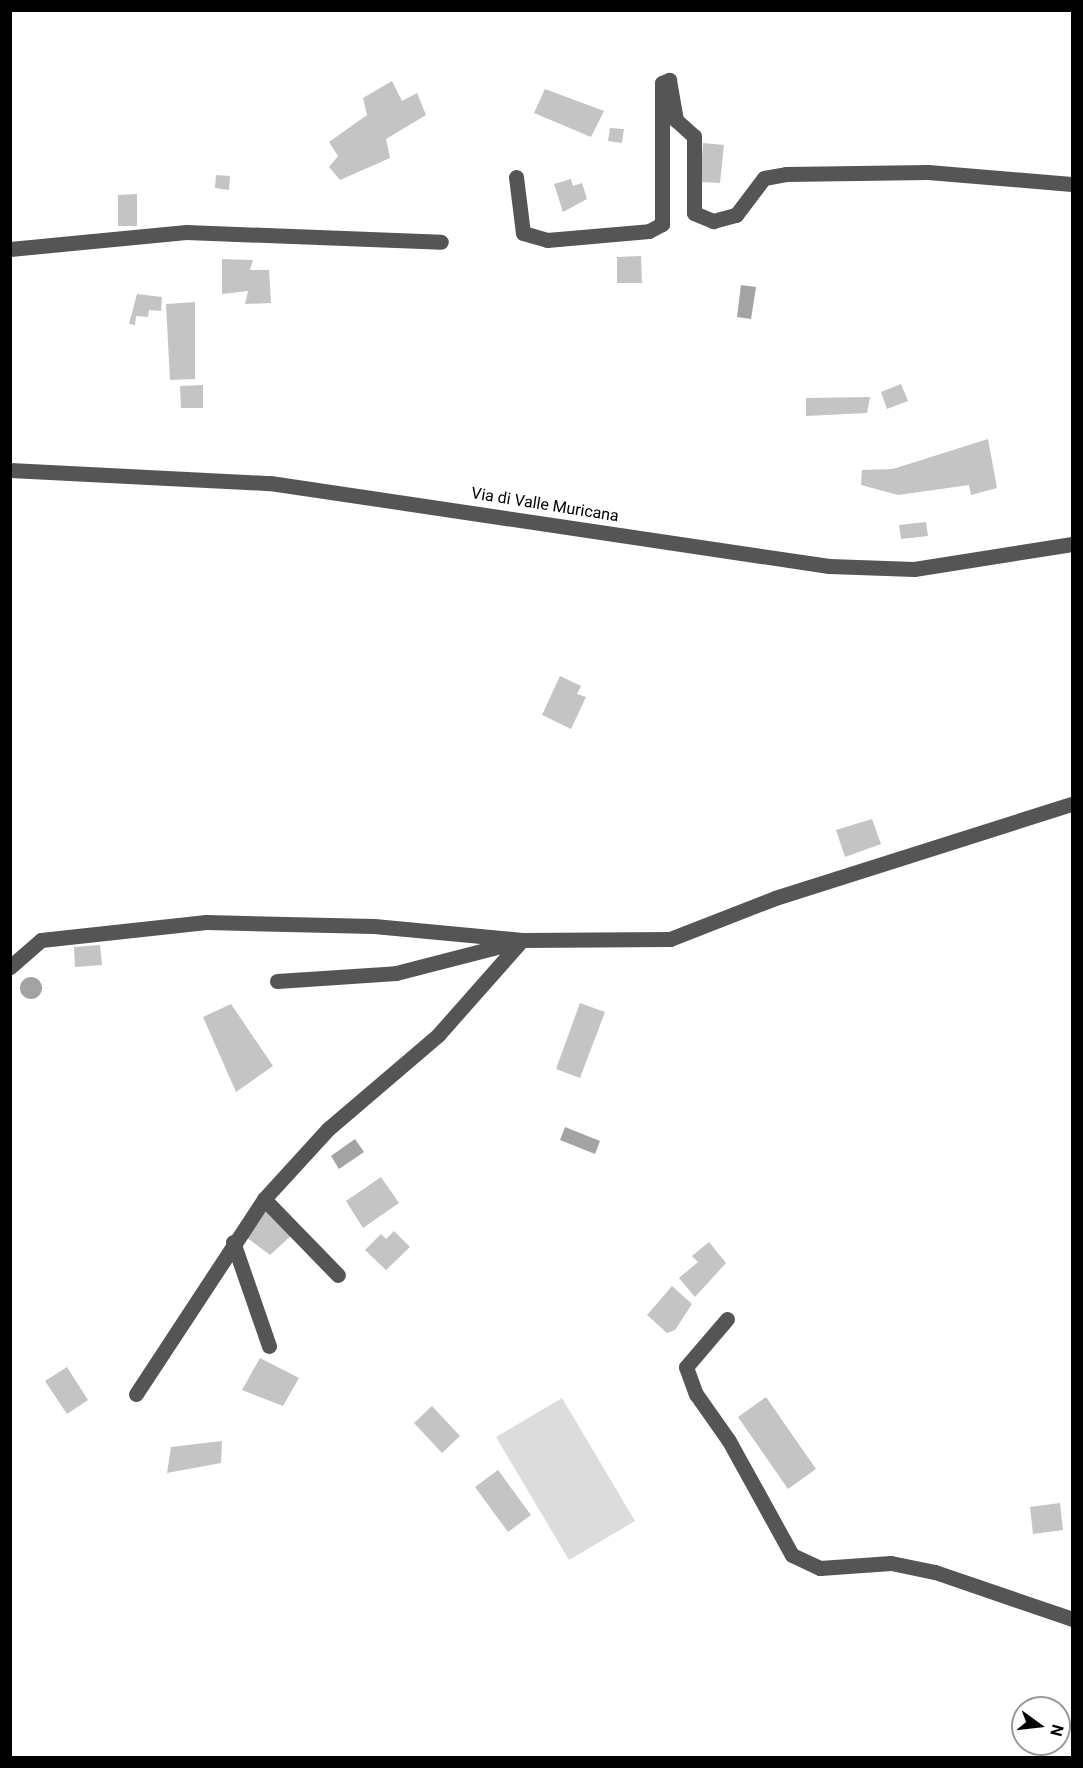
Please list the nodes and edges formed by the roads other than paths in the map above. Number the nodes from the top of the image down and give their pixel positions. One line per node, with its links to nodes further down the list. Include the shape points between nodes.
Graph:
1 (516, 177): 2 (street, via 523,233 547,240 649,231 662,224 662,83 669,80 676,120 694,136 694,213 713,221 736,214 764,178 786,174 928,172)
2 (1072, 184)
3 (441, 242): 4 (street, via 186,232)
4 (10, 249)
5 (10, 470): 6 (street, Via di Valle Muricana, via 270,483 829,566 922,568)
6 (1072, 544)
7 (1072, 804): 8 (street, via 775,898 670,939)
8 (522, 940): 9 (street, via 374,926 206,922 41,940); 10 (street, via 396,973); 11 (street, via 438,1035 339,1118)
9 (10, 967)
10 (277, 981)
11 (264, 1199): 12 (street); 13 (street)
12 (233, 1242): 15 (street); 16 (street)
13 (338, 1275)
14 (727, 1319): 17 (street, via 686,1367 696,1394 729,1441 792,1555 820,1568 891,1563 935,1572)
15 (269, 1346)
16 (136, 1394)
17 (1072, 1619)

